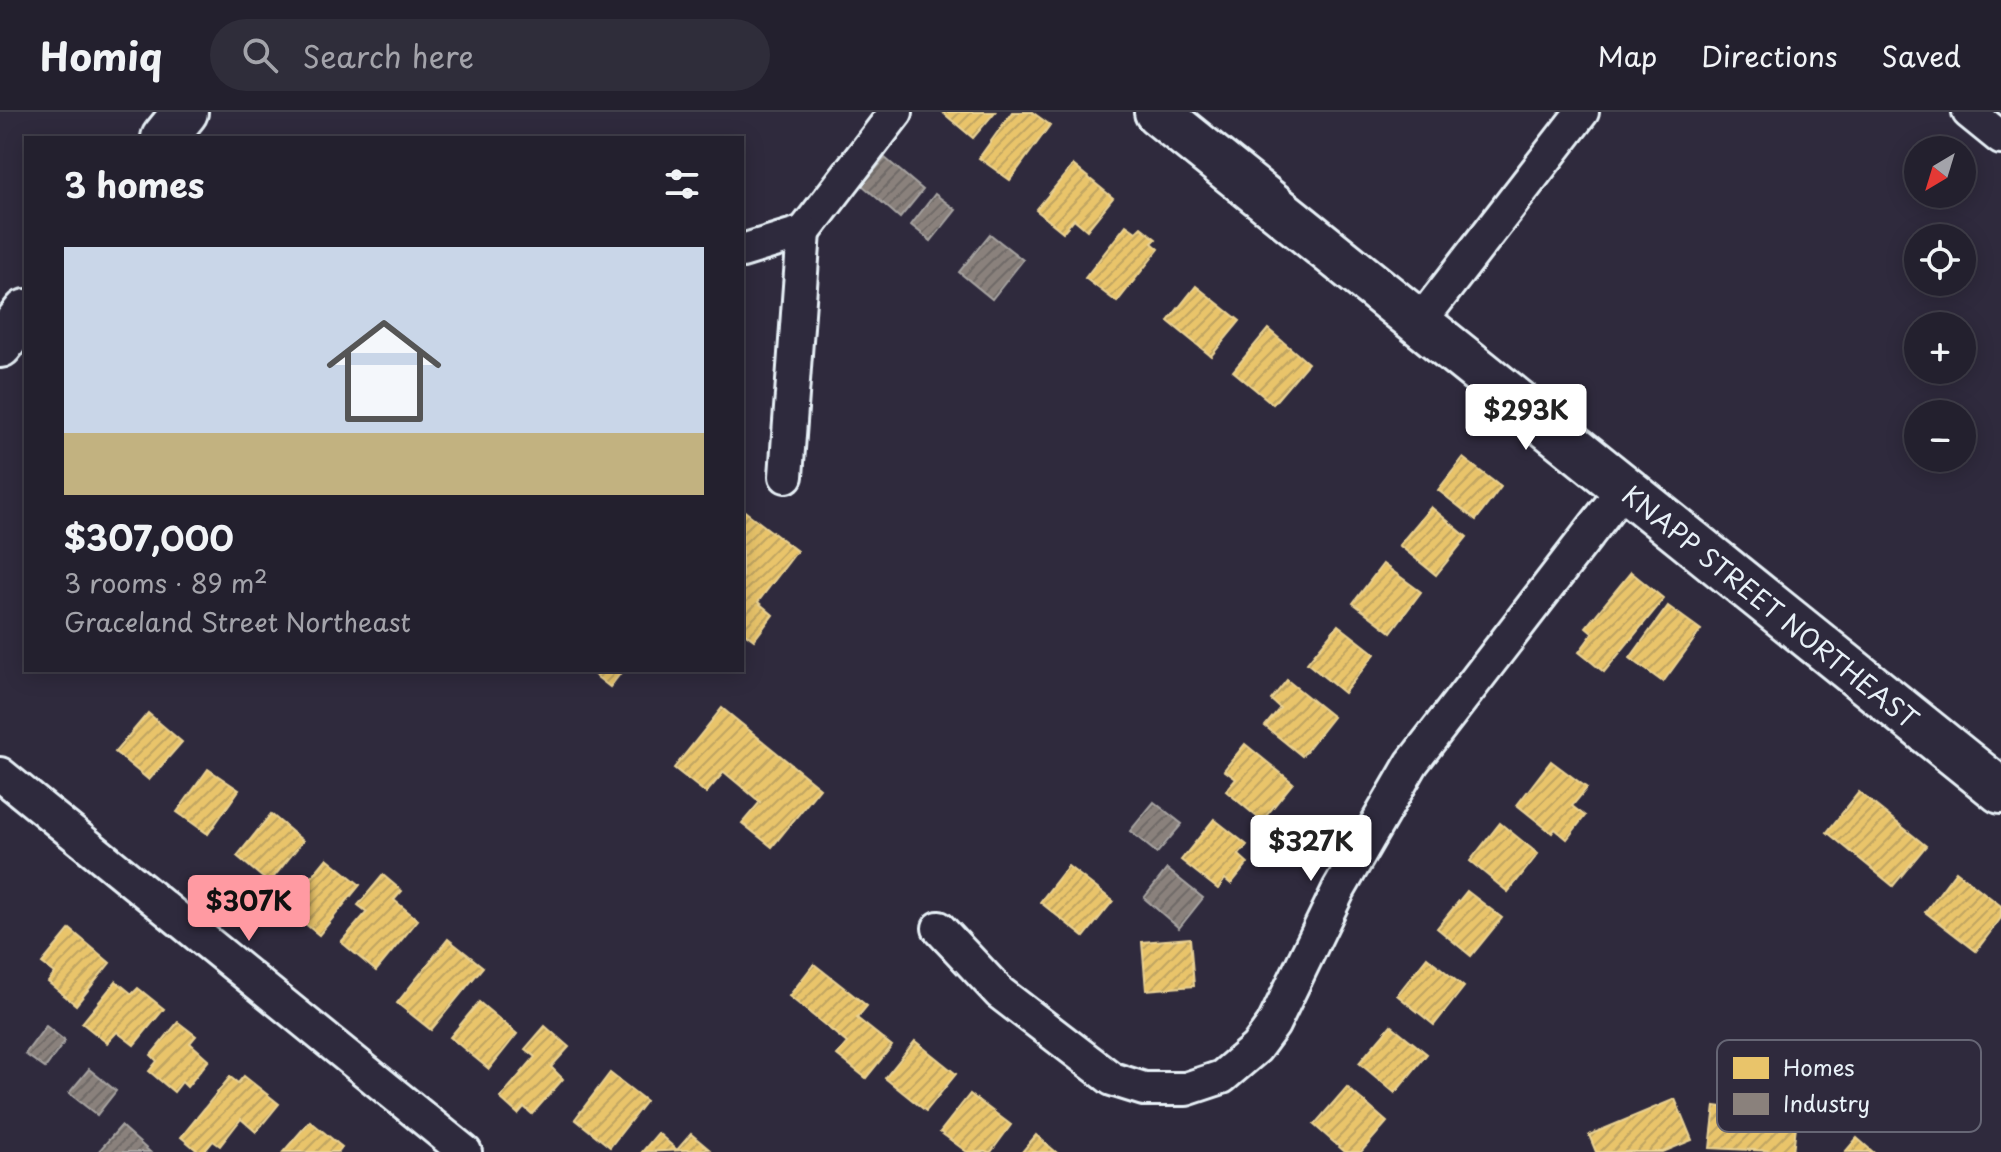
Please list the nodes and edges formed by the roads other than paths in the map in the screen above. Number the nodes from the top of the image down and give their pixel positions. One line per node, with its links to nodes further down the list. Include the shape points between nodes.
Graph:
1 (185, 112): 6 (street)
2 (896, 112): 8 (street)
3 (1157, 112): 11 (street, KNAPP STREET NORTHEAST)
4 (1582, 112): 11 (street)
5 (1969, 112): 7 (street)
6 (166, 136)
7 (2001, 138)
8 (804, 232): 9 (street); 13 (street)
9 (744, 250)
10 (24, 315): 12 (street)
11 (1419, 323): 14 (street, KNAPP STREET NORTHEAST)
12 (0, 345)
13 (786, 476)
14 (1624, 488): 16 (street, KNAPP STREET NORTHEAST); 17 (street, via 1412,763 1339,889 1273,1025 1222,1077 1186,1089 1144,1089 1112,1079 1000,993)
15 (0, 774): 18 (street)
16 (2001, 791)
17 (939, 928)
18 (465, 1152)

